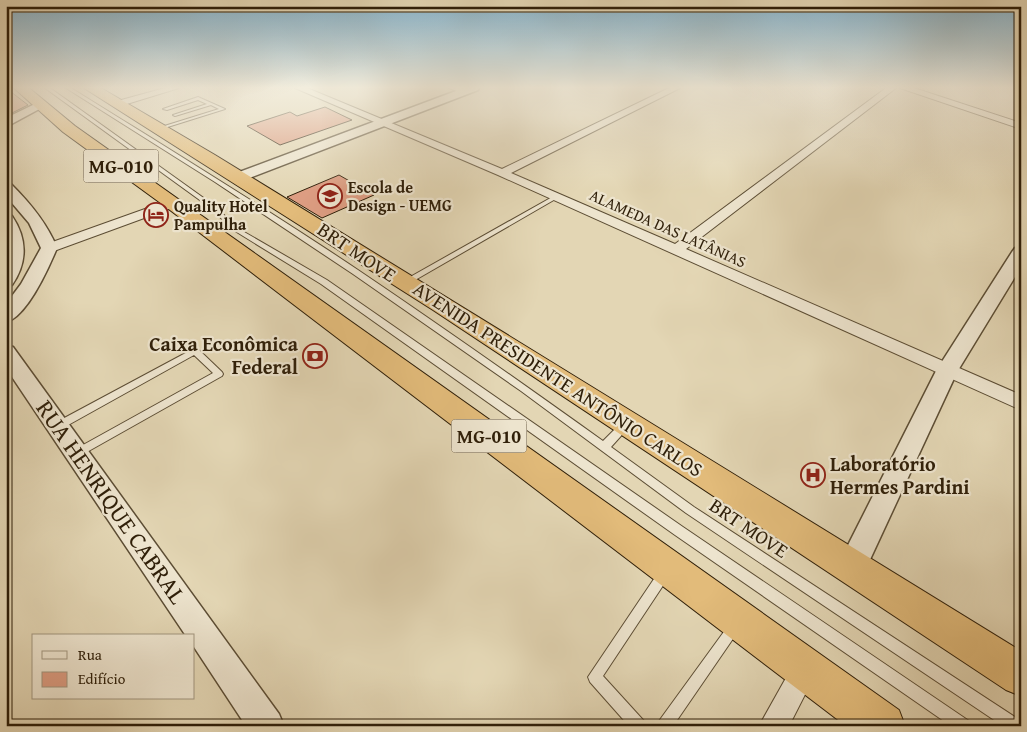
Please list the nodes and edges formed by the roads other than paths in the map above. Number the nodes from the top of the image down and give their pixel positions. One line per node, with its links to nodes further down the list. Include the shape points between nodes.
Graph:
1 (62, 122): 14 (highway, MG-010)
2 (95, 122): 39 (lane, via 210,205 237,230 324,282)
3 (123, 122): 27 (lane, BRT MOVE, via 356,272)
4 (148, 122): 9 (highway, AVENIDA PRESIDENTE ANTÔNIO CARLOS / MG-010)
5 (182, 122): 9 (lane)
6 (606, 122): 10 (street)
7 (846, 122): 17 (street)
8 (381, 123): 10 (street, ALAMEDA DAS LATÂNIAS); 11 (street)
9 (160, 129): 11 (highway, AVENIDA PRESIDENTE ANTÔNIO CARLOS / MG-010)
10 (502, 173): 13 (street, ALAMEDA DAS LATÂNIAS)
11 (239, 177): 20 (highway, AVENIDA PRESIDENTE ANTÔNIO CARLOS / MG-010)
12 (6, 187): 16 (street, via 33,216 44,232)
13 (556, 197): 17 (street, ALAMEDA DAS LATÂNIAS); 20 (lane)
14 (173, 203): 16 (street); 29 (highway, MG-010)
15 (6, 219): 19 (street, via 18,245 16,260)
16 (49, 248): 21 (street, via 26,294)
17 (676, 250): 23 (street, ALAMEDA DAS LATÂNIAS)
18 (1021, 252): 23 (street)
19 (6, 281)
20 (407, 281): 25 (highway, AVENIDA PRESIDENTE ANTÔNIO CARLOS / MG-010)
21 (6, 316)
22 (6, 352): 26 (street, RUA HENRIQUE CABRAL)
23 (946, 371): 24 (street, ALAMEDA DAS LATÂNIAS); 30 (street)
24 (1021, 403)
25 (627, 423): 27 (lane); 30 (highway, AVENIDA PRESIDENTE ANTÔNIO CARLOS / MG-010)
26 (58, 426): 28 (street, RUA HENRIQUE CABRAL); 28 (lane, via 195,351 220,374)
27 (604, 447): 40 (lane, BRT MOVE, via 690,510)
28 (77, 453): 34 (street, RUA HENRIQUE CABRAL)
29 (668, 568): 31 (highway, MG-010); 35 (lane, via 595,677)
30 (850, 569): 33 (highway, AVENIDA PRESIDENTE ANTÔNIO CARLOS / MG-010)
31 (739, 620): 32 (highway, MG-010); 36 (lane)
32 (805, 668): 37 (street); 38 (highway, MG-010)
33 (1021, 675)
34 (267, 726)
35 (639, 726)
36 (664, 726)
37 (773, 726)
38 (882, 726)
39 (964, 726)
40 (1016, 726)

